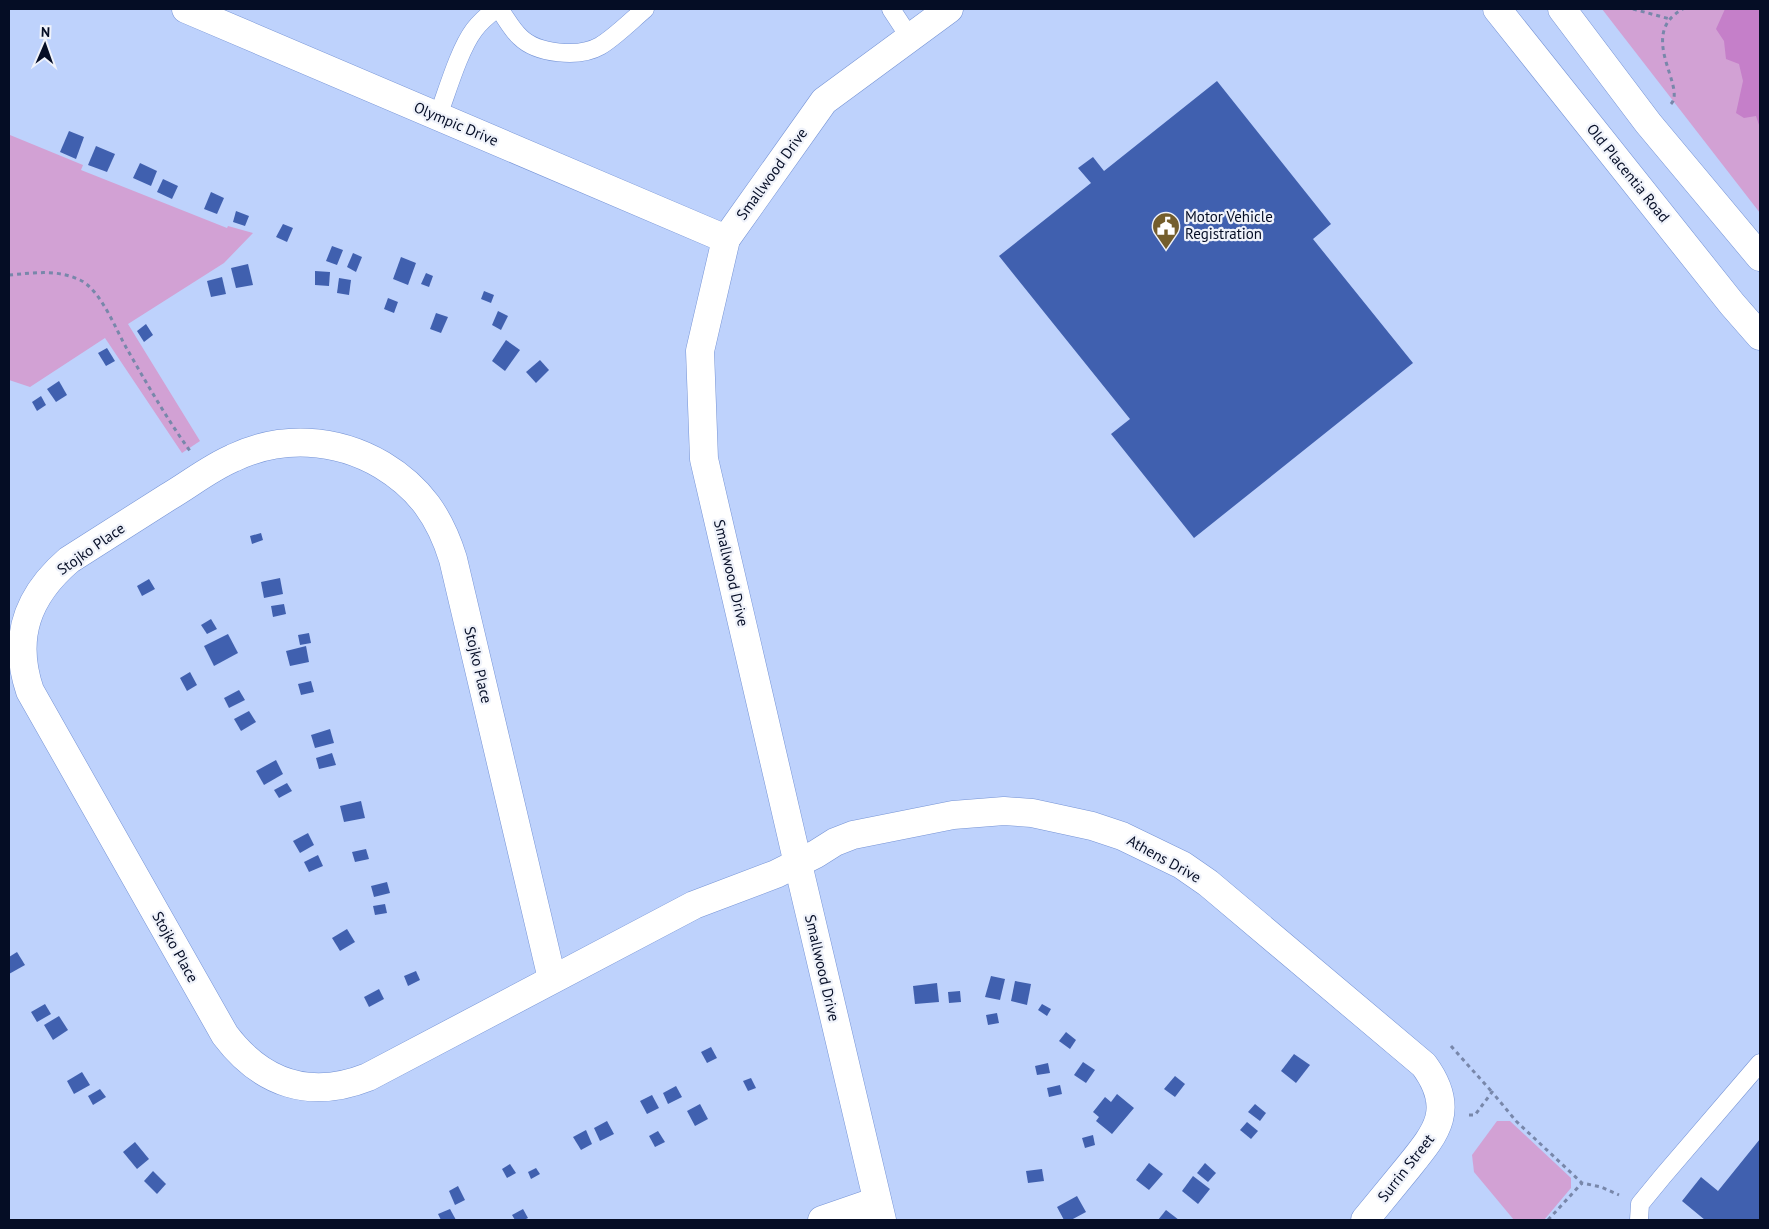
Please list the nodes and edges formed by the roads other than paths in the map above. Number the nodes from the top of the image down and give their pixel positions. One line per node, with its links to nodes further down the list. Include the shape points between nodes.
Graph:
1 (186, 9): 9 (street, Olympic Drive)
2 (498, 9): 3 (lane, via 519,37 530,44 572,53 601,46); 9 (lane, via 473,31)
3 (645, 9)
4 (891, 9): 8 (lane)
5 (949, 9): 8 (street, Smallwood Drive)
6 (1497, 9): 12 (street, Old Placentia Road)
7 (1562, 9): 11 (street, via 1648,123)
8 (910, 38): 10 (street, Smallwood Drive, via 824,101)
9 (438, 116): 10 (street, Olympic Drive)
10 (726, 239): 13 (street, Smallwood Drive, via 700,351 704,459)
11 (1760, 258)
12 (1760, 336)
13 (798, 864): 14 (street, Stojko Place, via 694,904); 16 (street, Athens Drive, via 853,835 930,818 976,812 1032,813 1122,836 1175,862 1208,883 1424,1065 1436,1086); 17 (street, Smallwood Drive)
14 (552, 979): 14 (street, Stojko Place, via 350,1084 332,1088 297,1085 272,1077 238,1053 30,691 24,674 22,640 32,605 54,573 69,560 217,466 270,445 309,442 350,450 370,458 409,485 437,518 453,559)
15 (1760, 1063): 18 (lane)
16 (1441, 1112): 20 (street, Surrin Street, via 1428,1142)
17 (879, 1211): 19 (street)
18 (1640, 1212)
19 (822, 1220)
20 (1365, 1220)

